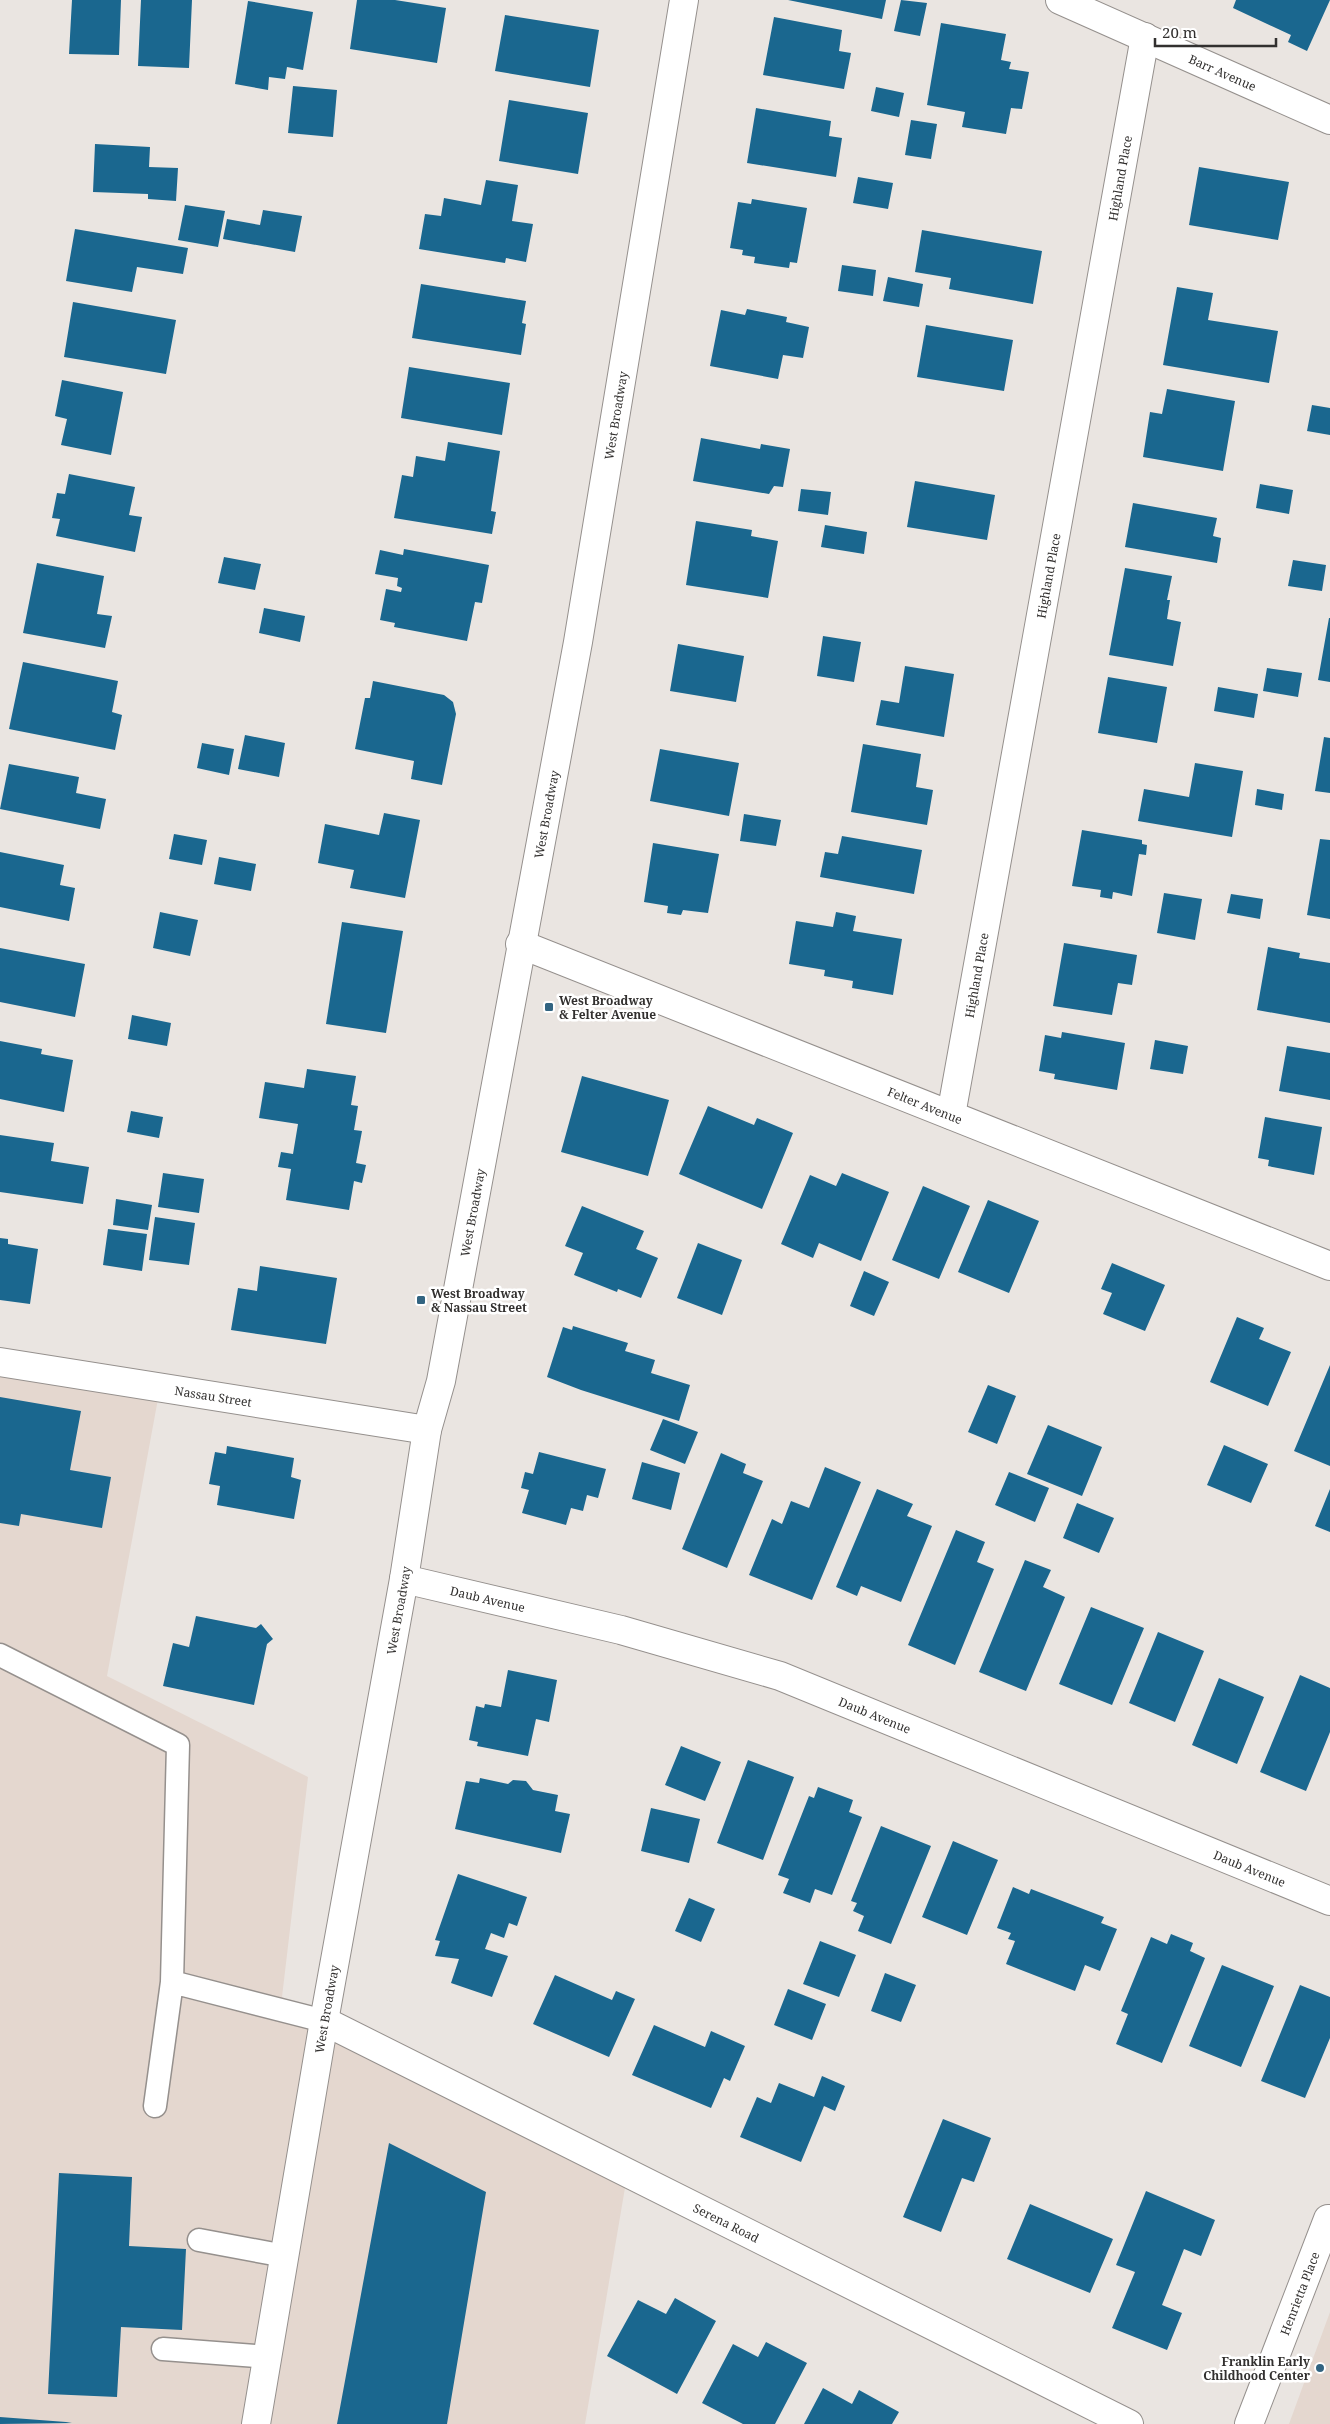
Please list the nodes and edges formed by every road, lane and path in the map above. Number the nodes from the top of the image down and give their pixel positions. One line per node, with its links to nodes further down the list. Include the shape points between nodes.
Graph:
1 (684, 0): 5 (street, West Broadway, via 578,642)
2 (1060, 0): 3 (street, Barr Avenue)
3 (1146, 37): 4 (street, Barr Avenue); 6 (street, Highland Place)
4 (1330, 120)
5 (520, 944): 6 (street, Felter Avenue); 9 (street, West Broadway, via 441,1381)
6 (951, 1115): 7 (street, Felter Avenue)
7 (1330, 1266)
8 (0, 1362): 9 (street, Nassau Street)
9 (427, 1430): 10 (street, West Broadway)
10 (404, 1579): 12 (street, Daub Avenue, via 621,1630 780,1676); 14 (street, West Broadway)
11 (0, 1655): 13 (lane, via 178,1745)
12 (1330, 1901)
13 (172, 1982): 14 (lane); 15 (lane)
14 (324, 2021): 18 (street, West Broadway); 22 (street, Serena Road)
15 (155, 2106)
16 (1328, 2218): 23 (street, Henrietta Place)
17 (199, 2240): 18 (lane)
18 (285, 2256): 20 (street, West Broadway)
19 (163, 2349): 20 (lane)
20 (268, 2357): 21 (street, West Broadway)
21 (256, 2424)
22 (1129, 2424)
23 (1249, 2424)

